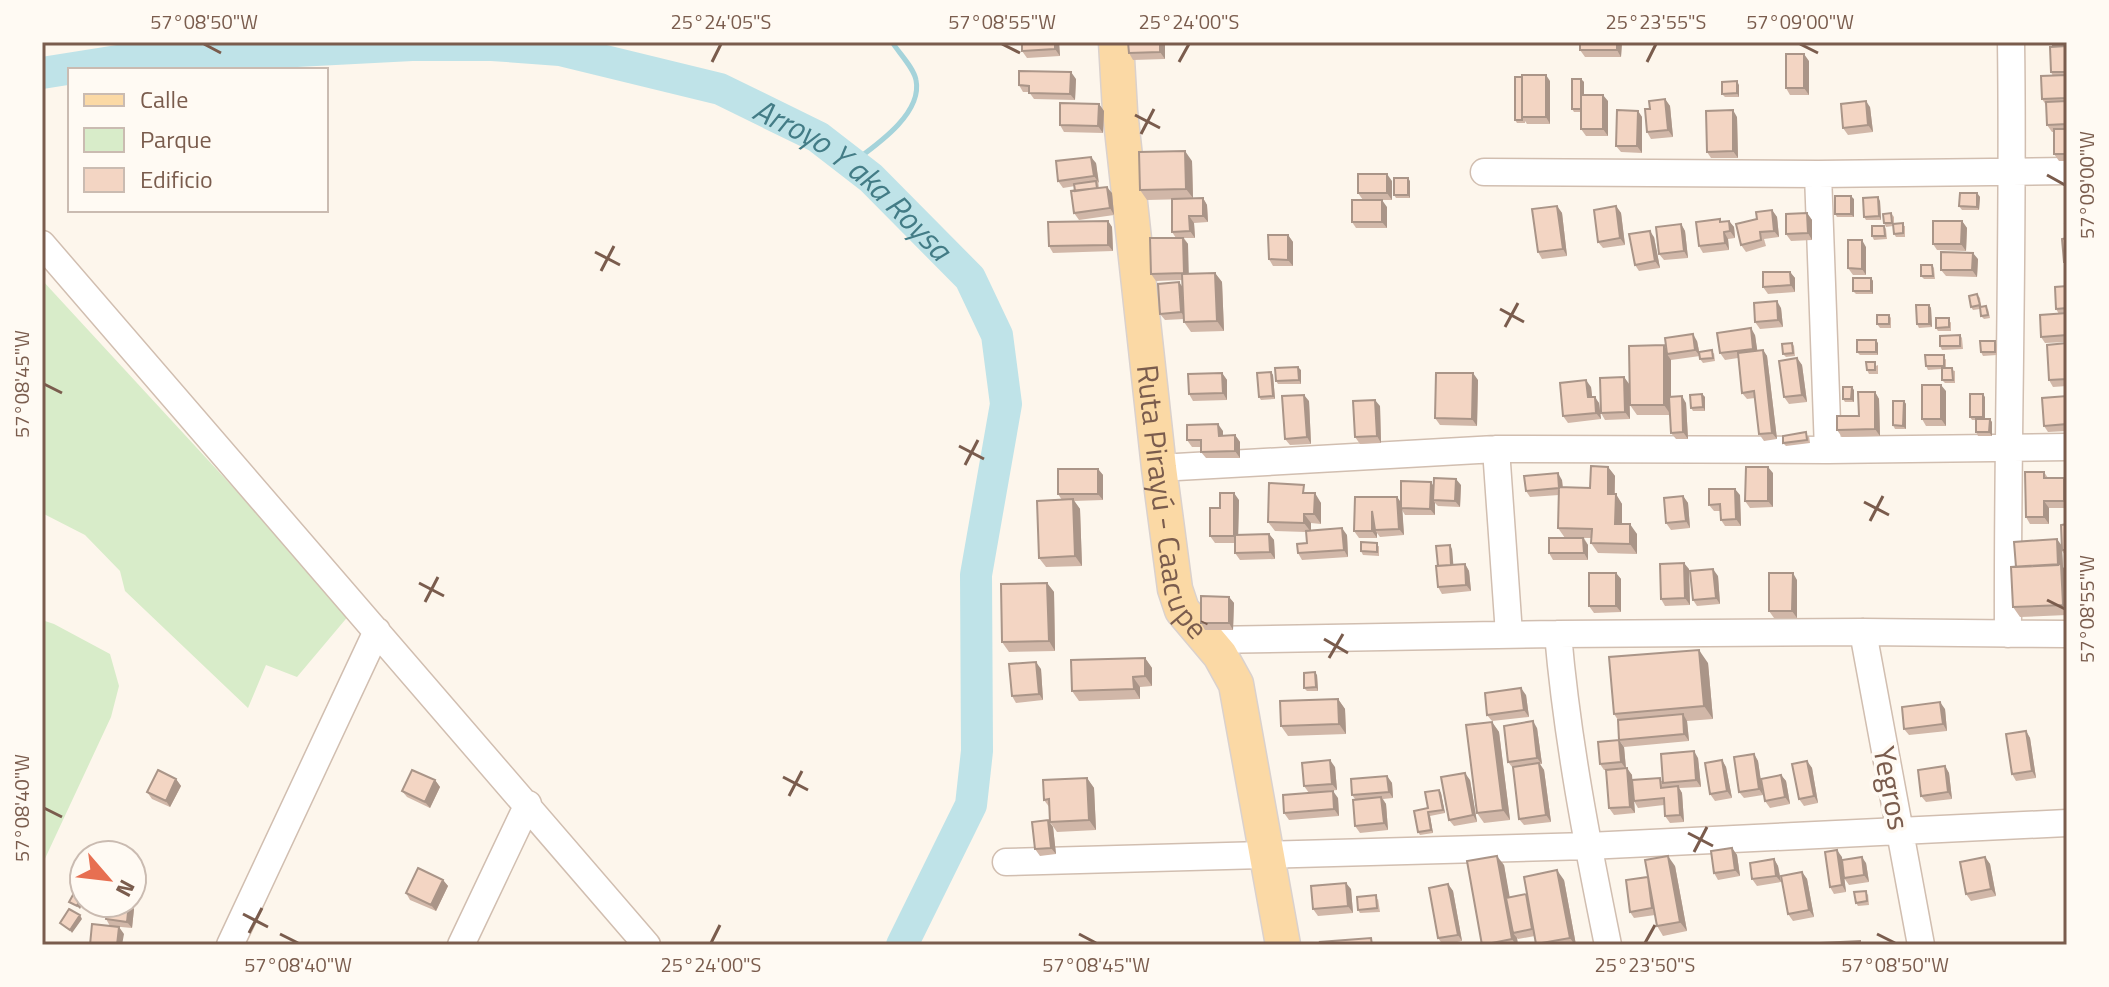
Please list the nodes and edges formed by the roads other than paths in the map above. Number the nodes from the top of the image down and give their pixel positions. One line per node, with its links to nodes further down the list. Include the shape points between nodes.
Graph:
1 (1116, 42): 12 (main road, Ruta Pirayú - Caacupé)
2 (2011, 42): 3 (street)
3 (2013, 171): 4 (street); 6 (street); 9 (street)
4 (2067, 171)
5 (1484, 172): 6 (street)
6 (1818, 174): 11 (street)
7 (48, 255): 13 (street)
8 (2067, 447): 9 (street)
9 (2007, 448): 11 (street); 17 (street)
10 (1496, 449): 11 (street); 12 (street); 15 (street)
11 (1828, 450)
12 (1159, 468): 19 (main road, Ruta Pirayú - Caacupé, via 1175,589 1182,610)
13 (377, 631): 20 (street); 26 (street)
14 (1863, 632): 16 (street); 17 (street); 22 (street, Yegros)
15 (1509, 634): 16 (street); 19 (street)
16 (1558, 634): 23 (street)
17 (2008, 634): 18 (street)
18 (2067, 634)
19 (1207, 640): 24 (main road, Ruta Pirayú - Caacupé, via 1236,684)
20 (528, 804): 27 (street); 28 (street)
21 (2067, 823): 22 (street)
22 (1900, 831): 23 (street); 31 (street, Yegros)
23 (1588, 846): 24 (street); 30 (street)
24 (1266, 856): 25 (street); 29 (main road, Ruta Pirayú - Caacupé)
25 (1006, 862)
26 (230, 945)
27 (461, 945)
28 (647, 945)
29 (1283, 945)
30 (1608, 945)
31 (1921, 945)

